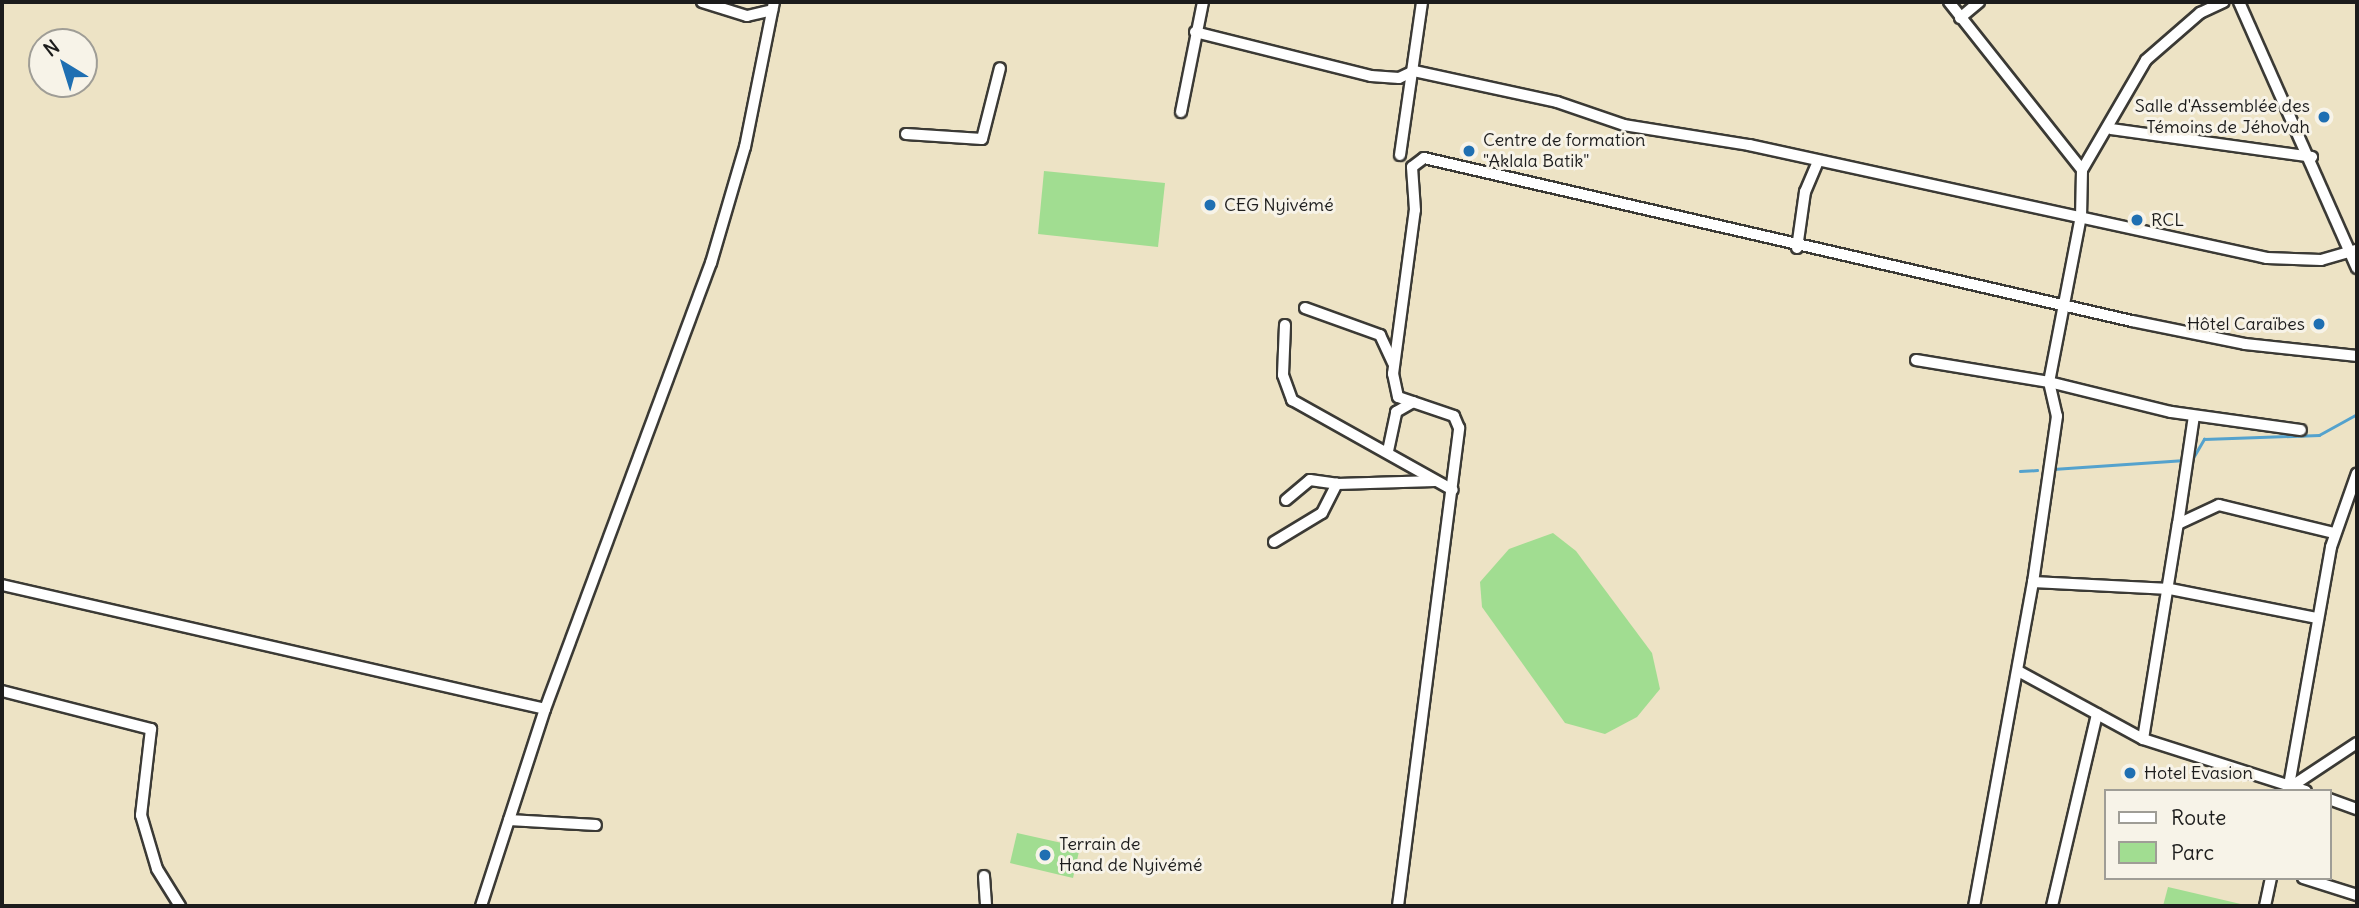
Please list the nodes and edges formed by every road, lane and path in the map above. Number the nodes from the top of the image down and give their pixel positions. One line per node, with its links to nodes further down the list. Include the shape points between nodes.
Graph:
1 (702, 2): 8 (street, via 747,16)
2 (1203, 2): 10 (street)
3 (1949, 2): 9 (street)
4 (1979, 2): 9 (street)
5 (2224, 2): 14 (street, via 2200,13 2146,60)
6 (2239, 2): 17 (street)
7 (1419, 3): 12 (street)
8 (773, 6): 49 (street, via 745,147 711,263)
9 (1960, 18): 19 (street)
10 (1195, 32): 12 (street, via 1371,76 1399,78); 13 (street)
11 (1000, 68): 15 (street, via 982,139)
12 (1414, 71): 16 (street); 18 (street, via 1557,102 1624,125)
13 (1181, 112)
14 (2111, 129): 17 (street); 19 (street)
15 (906, 134)
16 (1400, 155)
17 (2312, 157): 22 (street)
18 (1818, 162): 20 (street); 21 (street, via 1805,192)
19 (2082, 170): 20 (street)
20 (2081, 216): 22 (street, via 2267,258 2300,262); 24 (street)
21 (1797, 248): 24 (street); 29 (street, via 1424,158 1412,167 1415,210)
22 (2354, 251): 23 (street)
23 (2357, 268)
24 (2066, 307): 27 (street, via 2245,344); 30 (street)
25 (1304, 308): 29 (street, via 1380,335)
26 (1285, 325): 34 (street, via 1283,375 1292,400)
27 (2357, 356)
28 (1916, 360): 30 (street)
29 (1393, 363): 31 (street, via 1396,394)
30 (2049, 382): 32 (street); 43 (street, via 2057,416)
31 (1413, 402): 34 (street, via 1396,411); 38 (street, via 1459,421)
32 (2194, 416): 33 (street); 40 (street)
33 (2301, 430)
34 (1388, 452): 36 (street)
35 (2357, 473): 41 (street)
36 (1435, 481): 37 (street); 38 (street)
37 (1337, 484): 39 (street, via 1310,480); 42 (street, via 1322,513)
38 (1453, 490): 65 (street)
39 (1286, 500)
40 (2178, 524): 41 (street, via 2219,505); 45 (street)
41 (2334, 533): 46 (street)
42 (1274, 542)
43 (2033, 582): 45 (street); 47 (street)
44 (2, 586): 49 (street)
45 (2170, 589): 46 (street); 51 (street)
46 (2316, 618): 53 (street)
47 (2020, 671): 50 (street); 66 (street)
48 (2, 691): 62 (street, via 151,729 141,815 157,869)
49 (545, 709): 56 (street)
50 (2097, 714): 51 (street); 67 (street)
51 (2143, 738): 53 (street)
52 (2357, 743): 53 (street)
53 (2290, 787)
54 (2331, 800): 55 (street)
55 (2357, 809)
56 (509, 820): 57 (street); 63 (street)
57 (596, 825)
58 (984, 876): 64 (street)
59 (2271, 880): 68 (street)
60 (2309, 880): 61 (street)
61 (2357, 895)
62 (180, 906)
63 (481, 906)
64 (986, 906)
65 (1398, 906)
66 (1974, 906)
67 (2052, 906)
68 (2265, 906)

